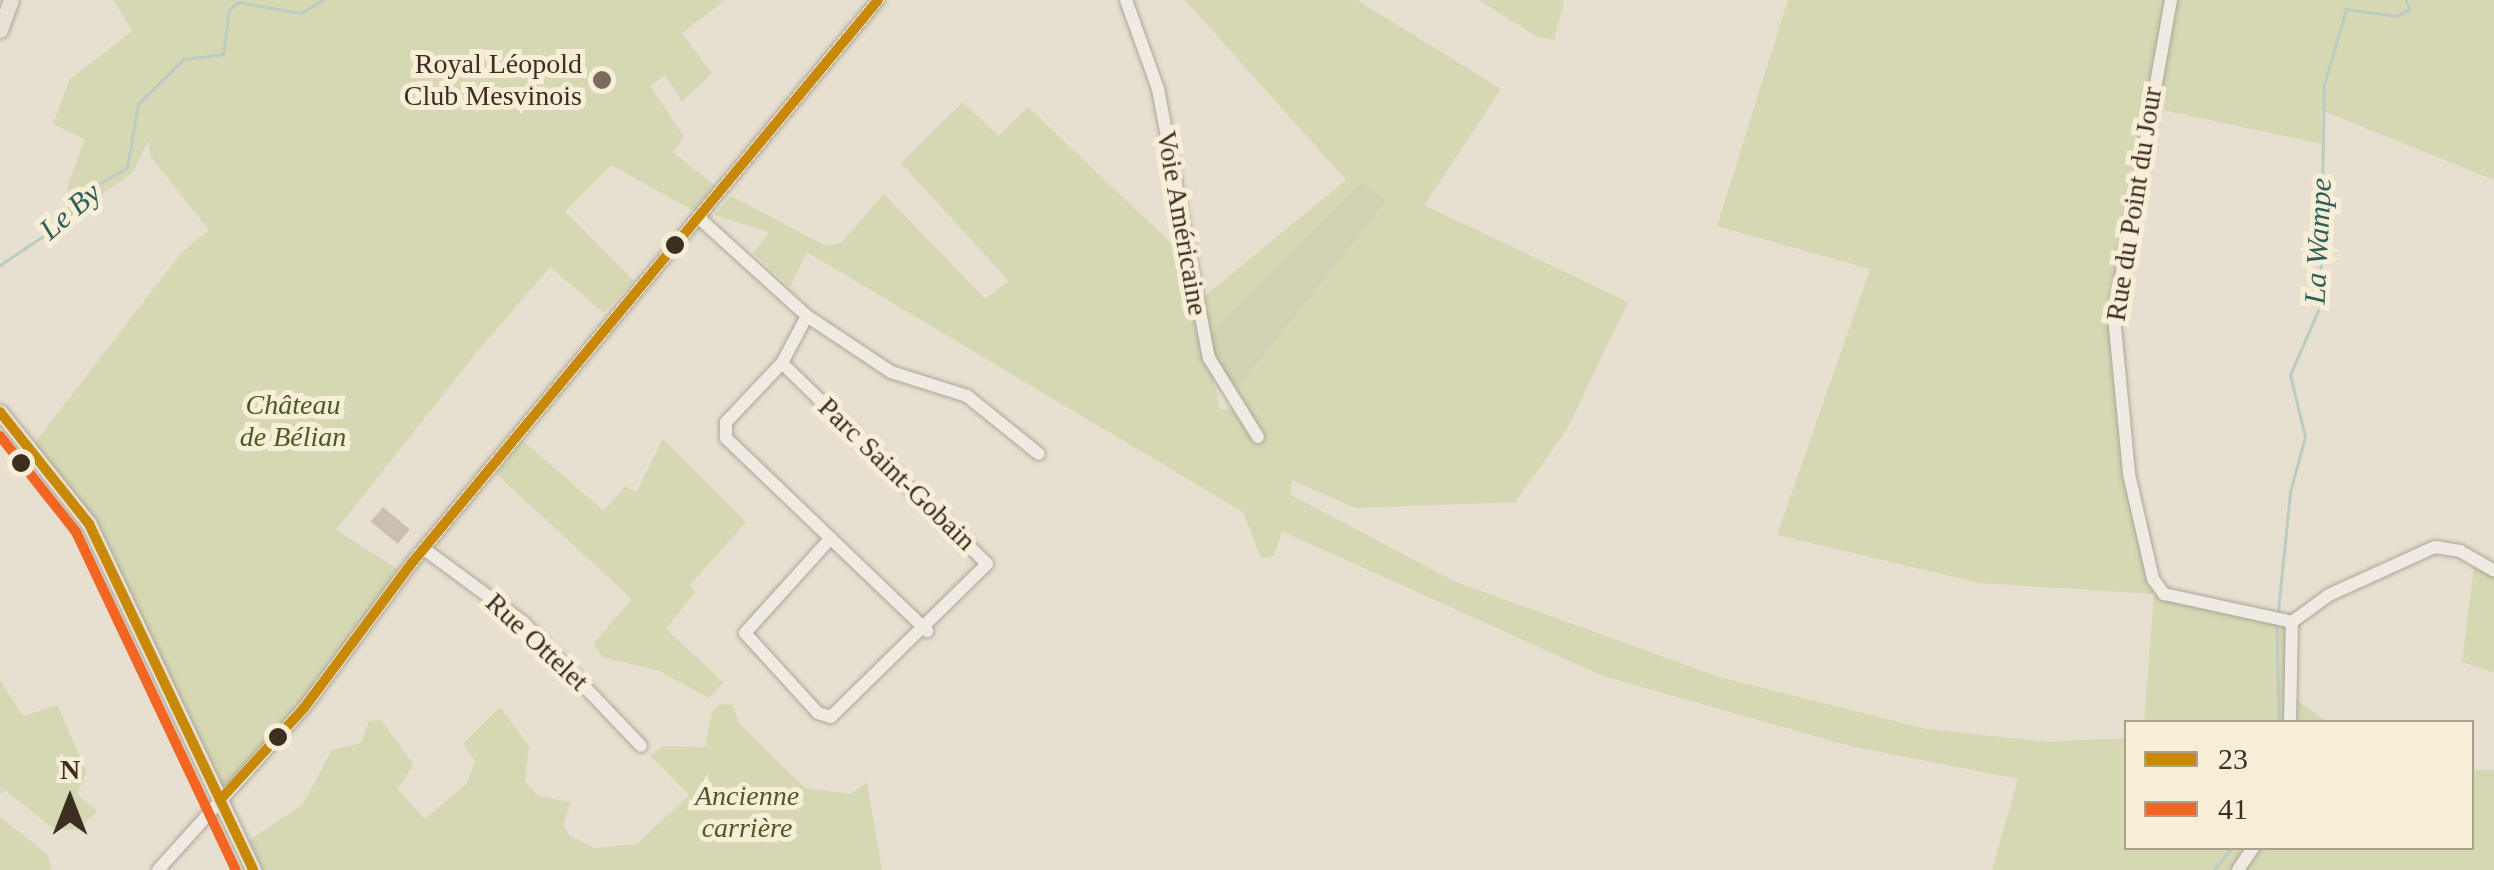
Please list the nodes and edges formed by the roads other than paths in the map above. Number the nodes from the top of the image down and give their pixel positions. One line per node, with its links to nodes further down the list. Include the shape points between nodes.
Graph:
1 (11, 0): 5 (main road)
2 (878, 0): 6 (street)
3 (1126, 0): 10 (street, Voie Américaine, via 1158,88 1209,358)
4 (2171, 0): 15 (street, Rue du Point du Jour, via 2118,278 2113,351 2120,431 2158,587 2176,600)
5 (0, 30)
6 (699, 218): 7 (street); 13 (street)
7 (807, 316): 8 (street); 11 (street, via 891,372 967,396)
8 (782, 363): 12 (street, via 726,422 724,434); 16 (street, Parc Saint-Gobain, via 985,559 986,572)
9 (0, 412): 19 (main road, via 90,524)
10 (1258, 437)
11 (1039, 454)
12 (828, 541): 16 (street); 16 (street, Parc Saint-Gobain, via 745,633 818,713 842,714)
13 (424, 549): 18 (street, Rue Ottelet, via 523,622); 19 (street, via 304,708)
14 (2494, 571): 15 (street, via 2460,551 2434,548 2329,595)
15 (2289, 621): 17 (street)
16 (926, 631)
17 (2290, 720)
18 (641, 746)
19 (220, 800): 20 (street); 21 (main road)
20 (158, 870)
21 (252, 870)

